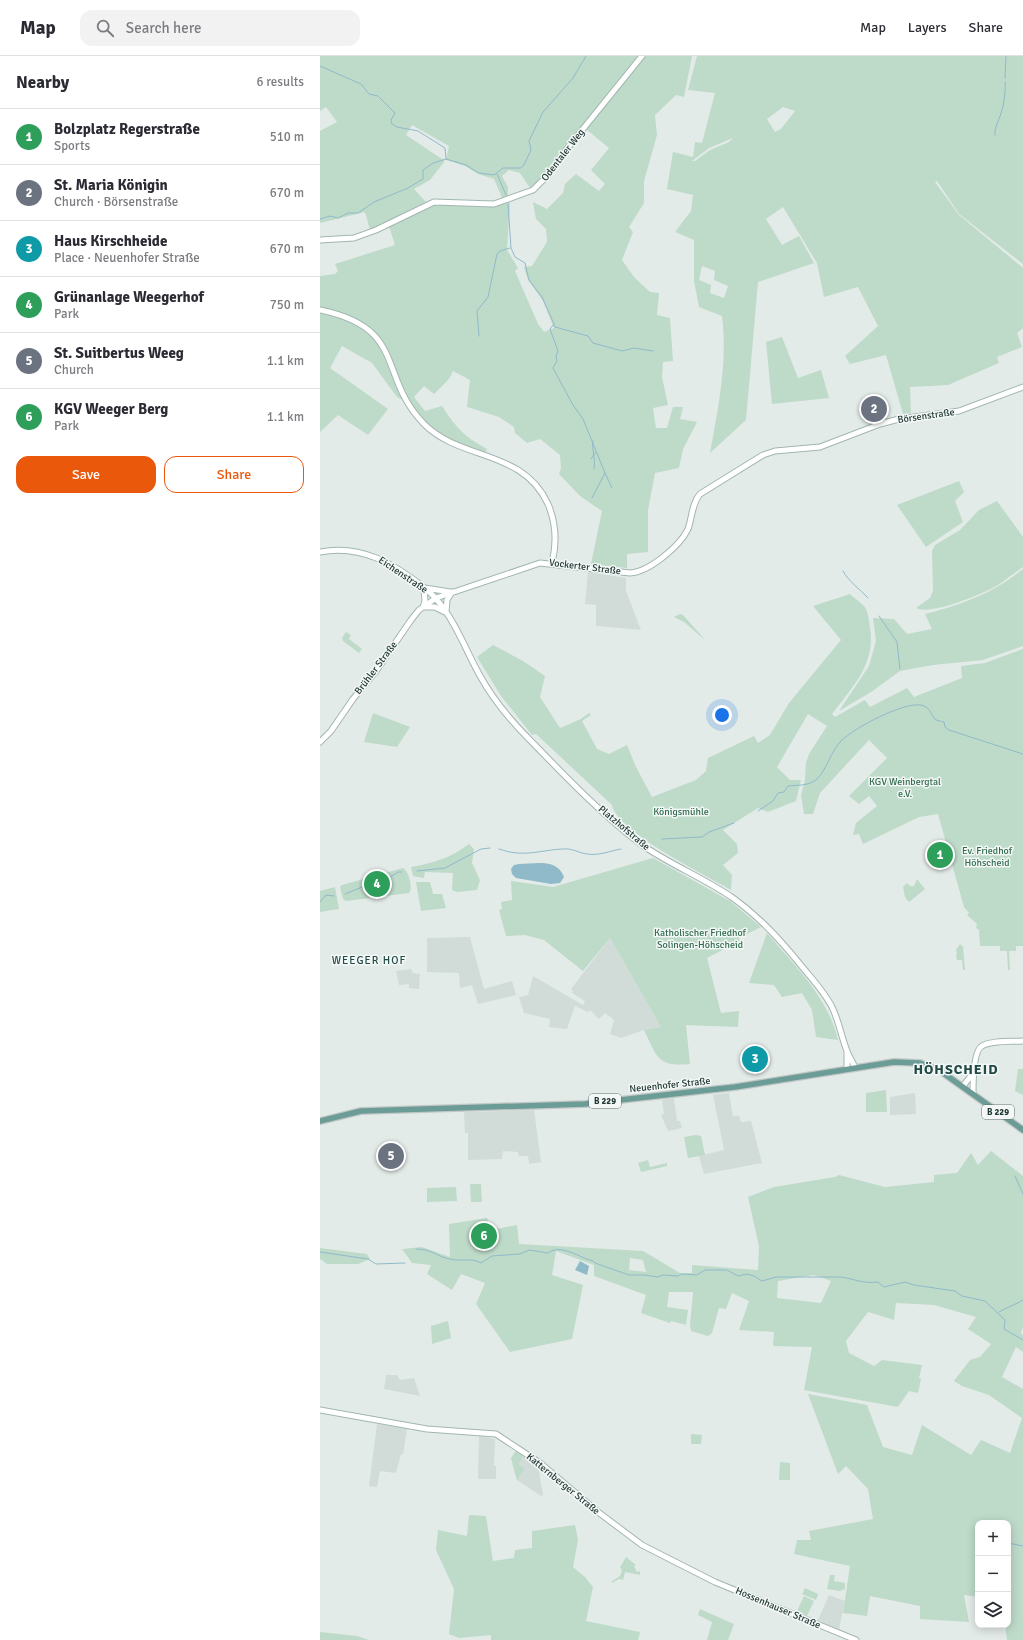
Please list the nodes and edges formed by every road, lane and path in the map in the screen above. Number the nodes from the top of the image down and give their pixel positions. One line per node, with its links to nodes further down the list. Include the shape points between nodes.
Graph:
1 (642, 56): 2 (main road, Odentaler Weg, via 550,173 533,190 494,204 434,202 354,238)
2 (320, 240)
3 (320, 310): 7 (main road, via 349,318 375,336 388,354 408,404 430,429 447,440 512,466 534,483 547,502 553,518 555,539)
4 (1023, 386): 5 (main road, Börsenstraße, via 959,412 894,420 815,448 768,452)
5 (698, 496): 7 (main road, Vockerter Straße, via 683,537 644,570 630,572)
6 (320, 552): 8 (main road, Eichenstraße, via 347,550 375,556)
7 (552, 563): 9 (main road, Vockerter Straße, via 537,564)
8 (424, 588): 9 (main road); 10 (main road, Eichenstraße); 11 (main road)
9 (452, 592): 10 (main road, Vockerter Straße); 12 (main road, via 447,600)
10 (436, 598): 11 (main road, Brühler Straße); 12 (main road, Platzhofstraße)
11 (423, 607): 12 (main road, via 435,607); 13 (main road, Brühler Straße, via 331,731)
12 (446, 612): 15 (main road, Platzhofstraße, via 480,676 528,739 630,836 659,856 733,898 777,936 831,1005)
13 (320, 742)
14 (1023, 1041): 18 (main road, via 986,1044 980,1048 976,1057)
15 (847, 1051): 16 (main road, Platzhofstraße); 17 (main road, Platzhofstraße)
16 (855, 1068): 17 (main road, Neuenhofer Straße / B 229); 20 (main road, Neuenhofer Straße / B 229, via 904,1062 930,1066)
17 (847, 1069): 22 (main road, Neuenhofer Straße / B 229, via 735,1087 583,1104 361,1111)
18 (974, 1072): 19 (main road); 20 (main road)
19 (973, 1084): 20 (main road); 21 (main road)
20 (964, 1087): 21 (main road, B 229)
21 (973, 1094): 23 (main road, B 229)
22 (320, 1121)
23 (1023, 1130)
24 (320, 1410): 25 (main road, Katternberger Straße, via 427,1429 496,1434 540,1463 639,1544)
25 (701, 1575): 26 (main road, Hossenhauser Straße)
26 (856, 1640)

